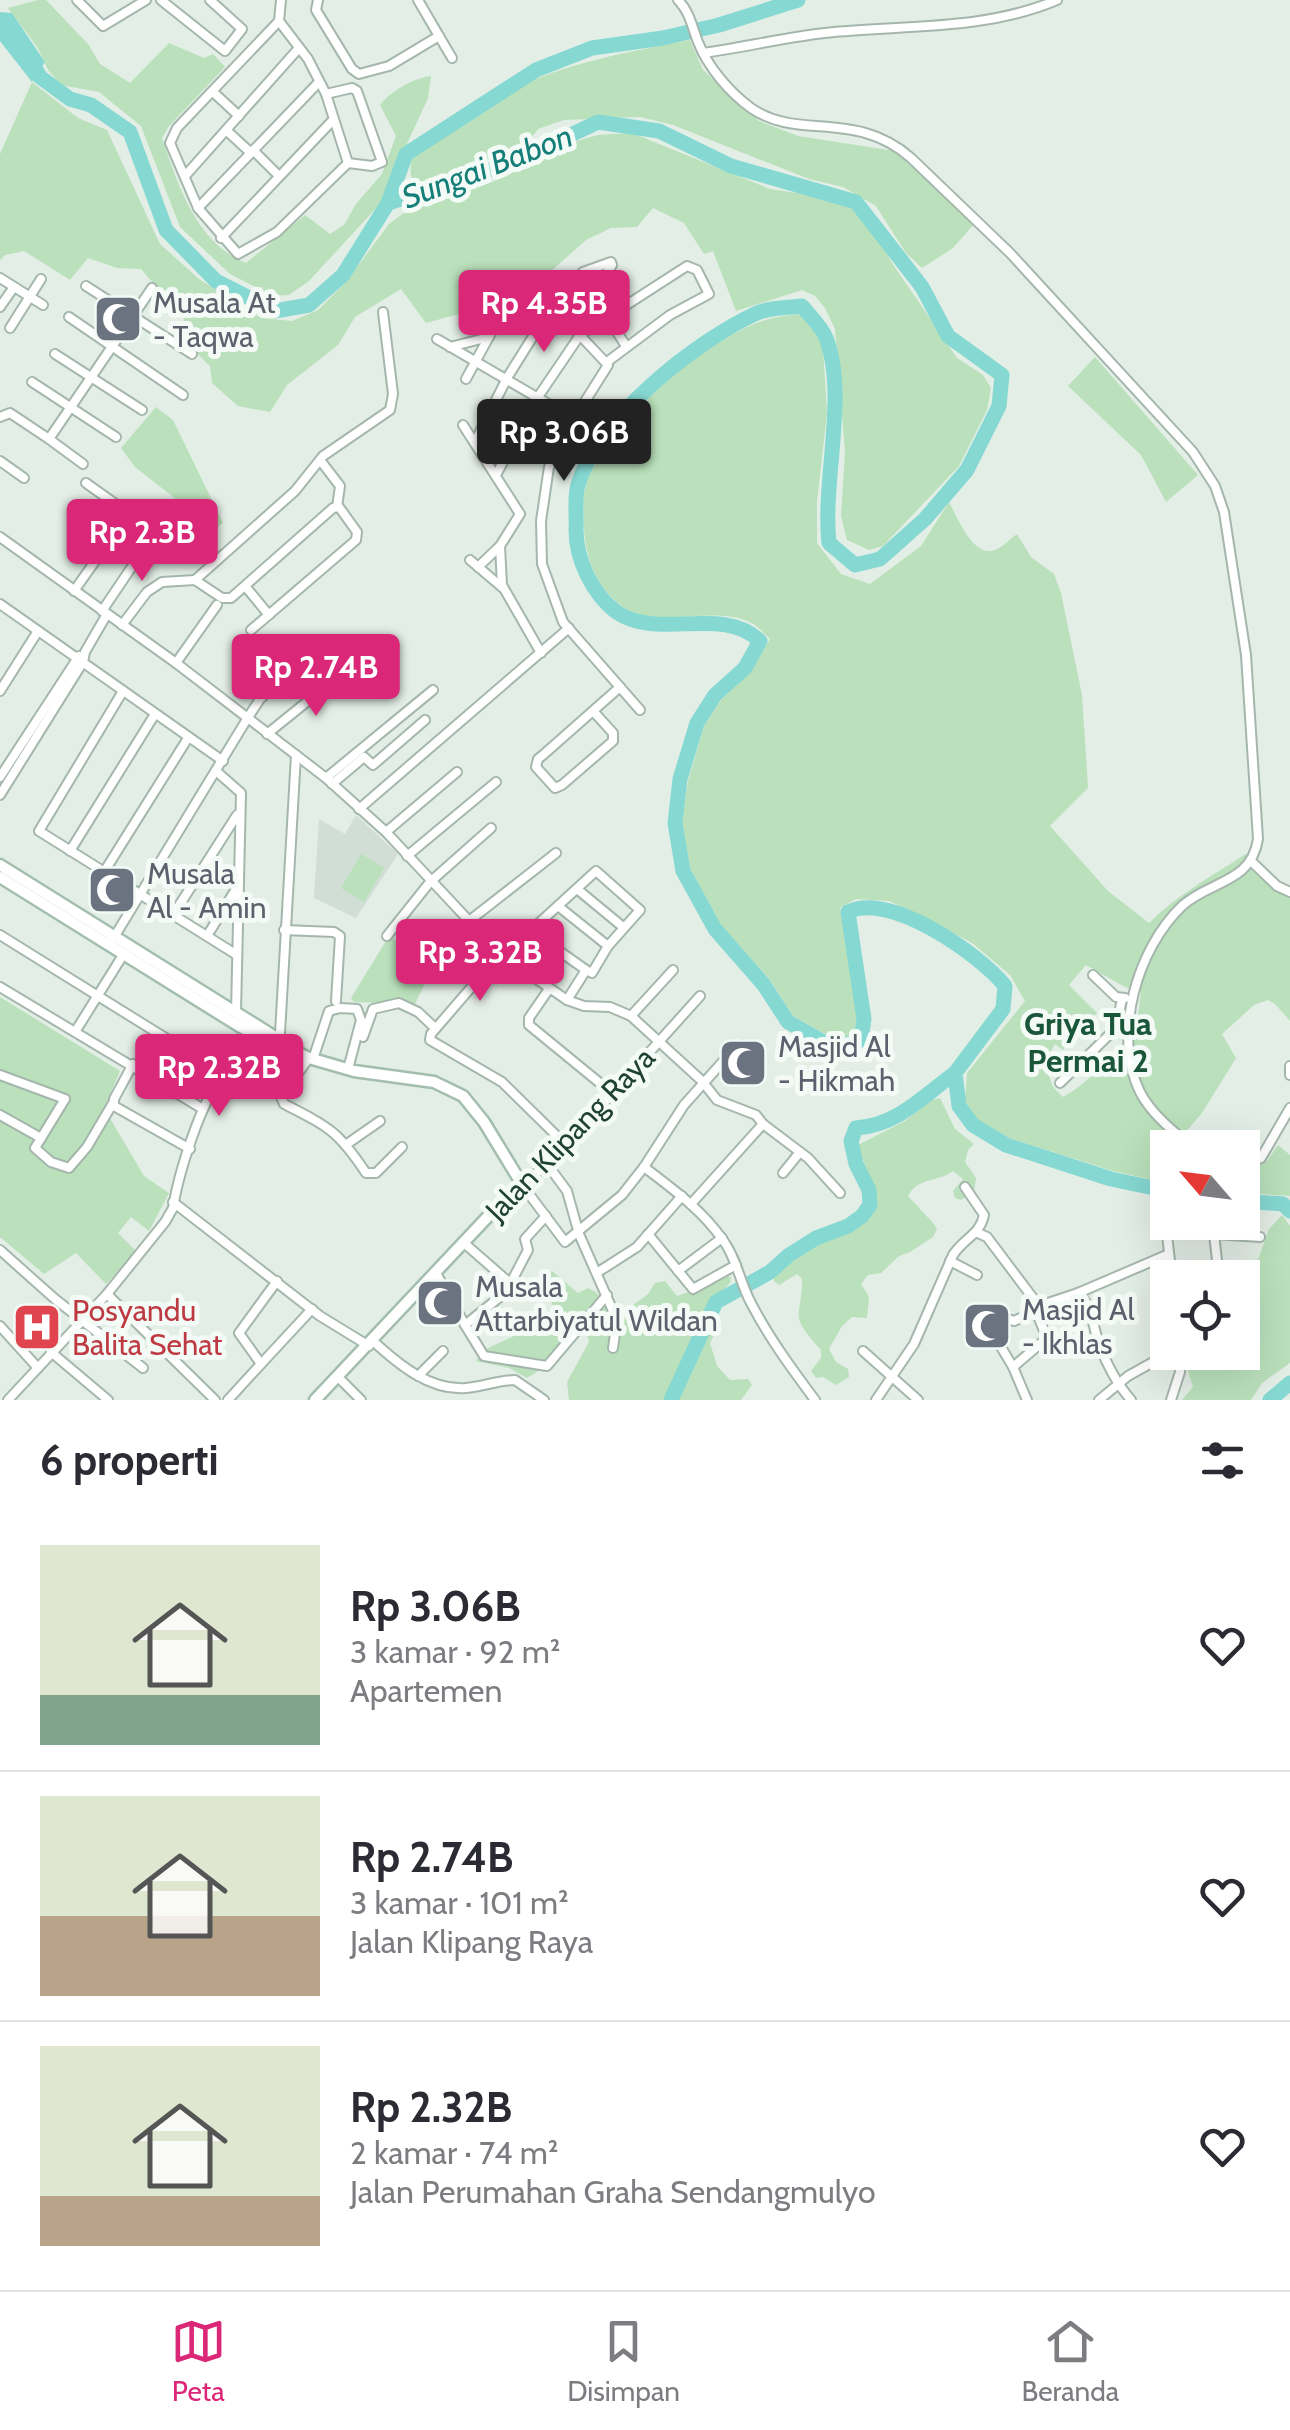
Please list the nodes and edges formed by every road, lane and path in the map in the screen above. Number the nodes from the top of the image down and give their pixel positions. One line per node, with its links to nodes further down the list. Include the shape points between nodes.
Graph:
1 (77, 0): 2 (street, via 103,26)
2 (146, 0)
3 (161, 0): 4 (street, via 226,50 242,28)
4 (210, 0)
5 (281, 0): 10 (street)
6 (318, 0): 11 (street, via 316,10 358,74 389,66)
7 (418, 0): 11 (street)
8 (678, 0): 13 (street)
9 (1057, 0): 13 (street, via 1010,16 802,36)
10 (279, 21): 12 (street); 16 (street)
11 (439, 36): 14 (street)
12 (299, 48): 15 (street); 18 (street)
13 (704, 53): 122 (street, via 737,96 762,114 870,132 896,144 1010,253 1205,468 1222,501 1246,654 1258,828)
14 (452, 58)
15 (319, 82): 17 (street); 21 (street)
16 (213, 92): 18 (street); 23 (street, via 171,139)
17 (326, 94): 19 (street); 22 (street, via 356,89 382,160 379,166)
18 (239, 116): 20 (street)
19 (333, 120): 22 (street); 24 (street)
20 (226, 130): 21 (street); 23 (street)
21 (252, 152): 24 (street); 25 (street)
22 (348, 163): 26 (street, via 255,246 238,254)
23 (185, 176): 25 (street)
24 (279, 176): 26 (street)
25 (198, 208): 26 (street)
26 (221, 238)
27 (0, 278): 30 (street)
28 (41, 278): 33 (street)
29 (86, 286): 40 (street)
30 (14, 287): 33 (street); 35 (street)
31 (152, 288): 40 (street)
32 (542, 295): 36 (street)
33 (30, 297): 34 (street); 42 (street)
34 (43, 305)
35 (0, 308)
36 (554, 308): 36 (street, via 583,272 611,262 606,274); 43 (street); 54 (street)
37 (502, 311): 44 (street)
38 (384, 312): 67 (street, via 392,406)
39 (69, 317): 48 (street)
40 (134, 317): 48 (street); 50 (street)
41 (608, 318): 43 (street); 47 (street); 47 (street, via 687,266 697,270 709,294)
42 (10, 328)
43 (580, 335): 52 (street); 58 (street)
44 (489, 337): 46 (street); 51 (street)
45 (437, 339): 46 (street)
46 (450, 346): 51 (street)
47 (626, 346): 52 (street)
48 (114, 347): 53 (street); 57 (street)
49 (55, 354): 53 (street)
50 (192, 354)
51 (476, 361): 54 (street); 55 (street)
52 (607, 362): 62 (street)
53 (93, 378): 59 (street); 60 (street)
54 (507, 378): 58 (street); 66 (street)
55 (466, 379)
56 (32, 382): 59 (street)
57 (183, 395)
58 (538, 396): 62 (street); 70 (street)
59 (72, 407): 64 (street); 65 (street)
60 (142, 410)
61 (3, 414): 65 (street)
62 (574, 419): 88 (street, via 549,467 541,521 542,564)
63 (463, 425): 66 (street)
64 (116, 437)
65 (49, 439): 69 (street)
66 (475, 442): 70 (street)
67 (320, 460): 73 (street, via 340,486); 79 (street, via 295,492)
68 (0, 461): 71 (street)
69 (83, 464)
70 (496, 474): 76 (street, via 520,514)
71 (24, 478)
72 (86, 482): 74 (street)
73 (337, 507): 80 (street); 86 (street, via 356,538)
74 (130, 513): 82 (street); 85 (street, via 152,534)
75 (0, 538): 82 (street, Jalan Klipang Raya)
76 (500, 546): 78 (street); 81 (street)
77 (470, 560): 78 (street)
78 (478, 567): 81 (street)
79 (195, 580): 80 (street, via 228,600); 87 (street, via 154,585)
80 (245, 586): 86 (street)
81 (502, 588): 91 (street)
82 (74, 591): 85 (street, Jalan Klipang Raya)
83 (217, 605): 94 (street)
84 (1, 608): 90 (street)
85 (105, 613): 87 (street, Jalan Klipang Raya); 92 (street)
86 (270, 615): 89 (street)
87 (122, 625): 94 (street, Jalan Klipang Raya)
88 (569, 628): 91 (street); 96 (street)
89 (251, 630)
90 (38, 631): 92 (street); 98 (street)
91 (541, 653): 115 (street)
92 (81, 657): 99 (street); 111 (street); 114 (street)
93 (300, 662): 103 (street)
94 (176, 663): 103 (street, Jalan Klipang Raya)
95 (340, 675): 105 (street)
96 (620, 686): 100 (street); 101 (street)
97 (433, 690): 112 (street)
98 (0, 691)
99 (123, 692): 102 (street); 119 (street, via 40,826)
100 (593, 710): 100 (street, via 536,762 555,788 614,739)
101 (640, 710)
102 (155, 714): 106 (street); 119 (street)
103 (246, 719): 105 (street, Jalan Klipang Raya); 108 (street)
104 (425, 720): 112 (street, via 373,765 364,758)
105 (267, 734): 107 (street, Jalan Klipang Raya)
106 (188, 738): 108 (street); 124 (street)
107 (296, 756): 112 (street, Jalan Klipang Raya); 135 (street)
108 (223, 761): 109 (street)
109 (216, 772): 116 (street, via 240,790); 130 (street)
110 (457, 772): 118 (street)
111 (0, 777)
112 (329, 781): 115 (street, Jalan Klipang Raya)
113 (496, 782): 121 (street)
114 (0, 795)
115 (359, 809): 118 (street, Jalan Klipang Raya)
116 (240, 811): 127 (street); 132 (street)
117 (491, 828): 126 (street)
118 (386, 832): 121 (street, Jalan Klipang Raya)
119 (70, 852): 124 (street)
120 (556, 853): 133 (street)
121 (407, 856): 126 (street, Jalan Klipang Raya)
122 (1251, 861): 129 (street); 153 (street, via 1178,910 1151,950)
123 (0, 865): 139 (main road)
124 (104, 872): 130 (street)
125 (0, 877): 139 (main road)
126 (430, 882): 133 (street, Jalan Klipang Raya); 138 (street)
127 (237, 888): 137 (street); 143 (street)
128 (577, 889): 131 (street); 134 (street); 134 (street, via 596,871 640,909)
129 (1290, 892)
130 (138, 894): 132 (street); 139 (street)
131 (558, 906): 140 (street); 141 (street)
132 (173, 915): 137 (street)
133 (470, 923): 141 (street, Jalan Klipang Raya); 144 (street)
134 (623, 928): 140 (street)
135 (284, 930): 156 (street, via 340,936); 162 (street, via 280,1033)
136 (0, 936): 151 (street)
137 (207, 936): 143 (street)
138 (386, 936)
139 (112, 941): 142 (main road); 157 (main road)
140 (608, 946): 146 (street, via 592,973)
141 (501, 954): 145 (street, Jalan Klipang Raya); 160 (street)
142 (123, 955): 151 (street); 157 (main road)
143 (237, 955): 158 (street)
144 (442, 962)
145 (518, 966): 146 (street, via 548,943); 150 (street, Jalan Klipang Raya)
146 (586, 970): 155 (street)
147 (674, 970): 159 (street)
148 (1093, 975): 154 (street)
149 (0, 986): 161 (street)
150 (549, 989): 155 (street, Jalan Klipang Raya); 175 (street, via 529,1025)
151 (98, 996): 161 (street); 170 (street)
152 (700, 996): 163 (street)
153 (1134, 996): 154 (street); 183 (street, via 1129,1039 1139,1090)
154 (1122, 999): 173 (street, via 1116,1028)
155 (568, 1000): 159 (street, Jalan Klipang Raya)
156 (336, 1001)
157 (214, 1005): 158 (main road); 162 (main road)
158 (236, 1012): 162 (main road)
159 (631, 1016): 163 (street, Jalan Klipang Raya)
160 (436, 1028): 168 (street, via 403,1004 378,1006); 186 (street, via 429,1039 488,1071)
161 (75, 1032): 166 (street)
162 (272, 1040): 165 (main road); 170 (street)
163 (660, 1042): 172 (street); 175 (street, Jalan Klipang Raya)
164 (757, 1058): 172 (street, via 738,1046)
165 (311, 1059): 168 (main road); 168 (street, via 330,1011 357,1010 362,1020); 185 (street, via 281,1100)
166 (132, 1064): 177 (street); 179 (street)
167 (1290, 1066): 171 (street)
168 (351, 1070): 194 (main road, via 434,1082 463,1096)
169 (0, 1075): 176 (street)
170 (225, 1075): 179 (street)
171 (1290, 1075)
172 (702, 1081): 182 (street, via 717,1100 752,1112); 192 (street)
173 (1060, 1083)
174 (70, 1088): 176 (street)
175 (612, 1094): 186 (street, Jalan Klipang Raya)
176 (65, 1099): 184 (street)
177 (114, 1103): 184 (street, via 68,1168 37,1152); 188 (street)
178 (1290, 1108): 190 (street)
179 (203, 1109): 188 (street)
180 (0, 1115): 184 (street)
181 (380, 1121): 185 (street)
182 (763, 1124): 189 (street); 199 (street)
183 (1174, 1130)
184 (41, 1138)
185 (347, 1144): 187 (street, via 371,1175)
186 (566, 1145): 191 (street, Jalan Klipang Raya)
187 (402, 1147)
188 (190, 1149): 198 (street)
189 (800, 1152): 193 (street); 196 (street)
190 (1260, 1158)
191 (548, 1164): 194 (street, Jalan Klipang Raya); 202 (street, via 567,1191)
192 (644, 1167): 197 (street); 202 (street)
193 (783, 1173)
194 (523, 1186): 200 (street); 206 (main road, Jalan Klipang Raya)
195 (966, 1187): 201 (street, via 984,1215)
196 (840, 1193)
197 (682, 1196): 199 (street); 203 (street)
198 (174, 1202): 216 (street); 219 (street)
199 (691, 1204): 204 (street)
200 (546, 1216): 202 (street, via 566,1242); 217 (street, via 525,1238 528,1250)
201 (978, 1233): 210 (street); 221 (street)
202 (578, 1234): 213 (street)
203 (648, 1234): 212 (street); 213 (street)
204 (722, 1238): 211 (street); 212 (street)
205 (1167, 1240): 208 (street)
206 (464, 1242): 214 (main road, Jalan Klipang Raya); 217 (street)
207 (0, 1250): 223 (street)
208 (1168, 1254): 209 (street); 218 (street)
209 (1169, 1260)
210 (950, 1261): 215 (street); 241 (street, via 930,1314)
211 (736, 1264): 212 (street, via 695,1289); 250 (street, via 778,1349)
212 (678, 1271)
213 (598, 1272): 220 (street)
214 (436, 1273): 225 (street); 228 (main road, Jalan Klipang Raya)
215 (977, 1275)
216 (277, 1280): 222 (street); 233 (street, via 239,1334)
217 (511, 1284): 225 (street)
218 (1078, 1292): 221 (street); 242 (street)
219 (108, 1294): 223 (street); 245 (street)
220 (607, 1294): 225 (street, via 547,1366 484,1356); 229 (street, via 618,1327)
221 (1038, 1308): 224 (street); 235 (street, via 1048,1338)
222 (312, 1309): 228 (street); 233 (street)
223 (82, 1319): 232 (street); 237 (street)
224 (1008, 1320)
225 (465, 1325)
226 (0, 1326): 236 (street)
227 (995, 1338): 235 (street)
228 (371, 1344): 239 (street); 240 (main road, Jalan Klipang Raya)
229 (613, 1348)
230 (443, 1351): 239 (street)
231 (863, 1351): 241 (street)
232 (51, 1352): 236 (street); 244 (street)
233 (261, 1364): 246 (street)
234 (1150, 1364): 242 (street)
235 (1013, 1366): 253 (street)
236 (38, 1368): 243 (street)
237 (143, 1368)
238 (1180, 1370): 256 (street)
239 (418, 1376): 249 (street, via 466,1388 514,1380)
240 (338, 1377): 247 (main road, Jalan Klipang Raya); 248 (street)
241 (891, 1379): 251 (street); 252 (street)
242 (1117, 1384): 254 (street); 255 (street)
243 (8, 1400)
244 (108, 1400)
245 (215, 1400)
246 (228, 1400)
247 (315, 1400)
248 (361, 1400)
249 (544, 1400)
250 (815, 1400)
251 (876, 1400)
252 (918, 1400)
253 (1028, 1400)
254 (1100, 1400)
255 (1131, 1400)
256 (1171, 1400)

